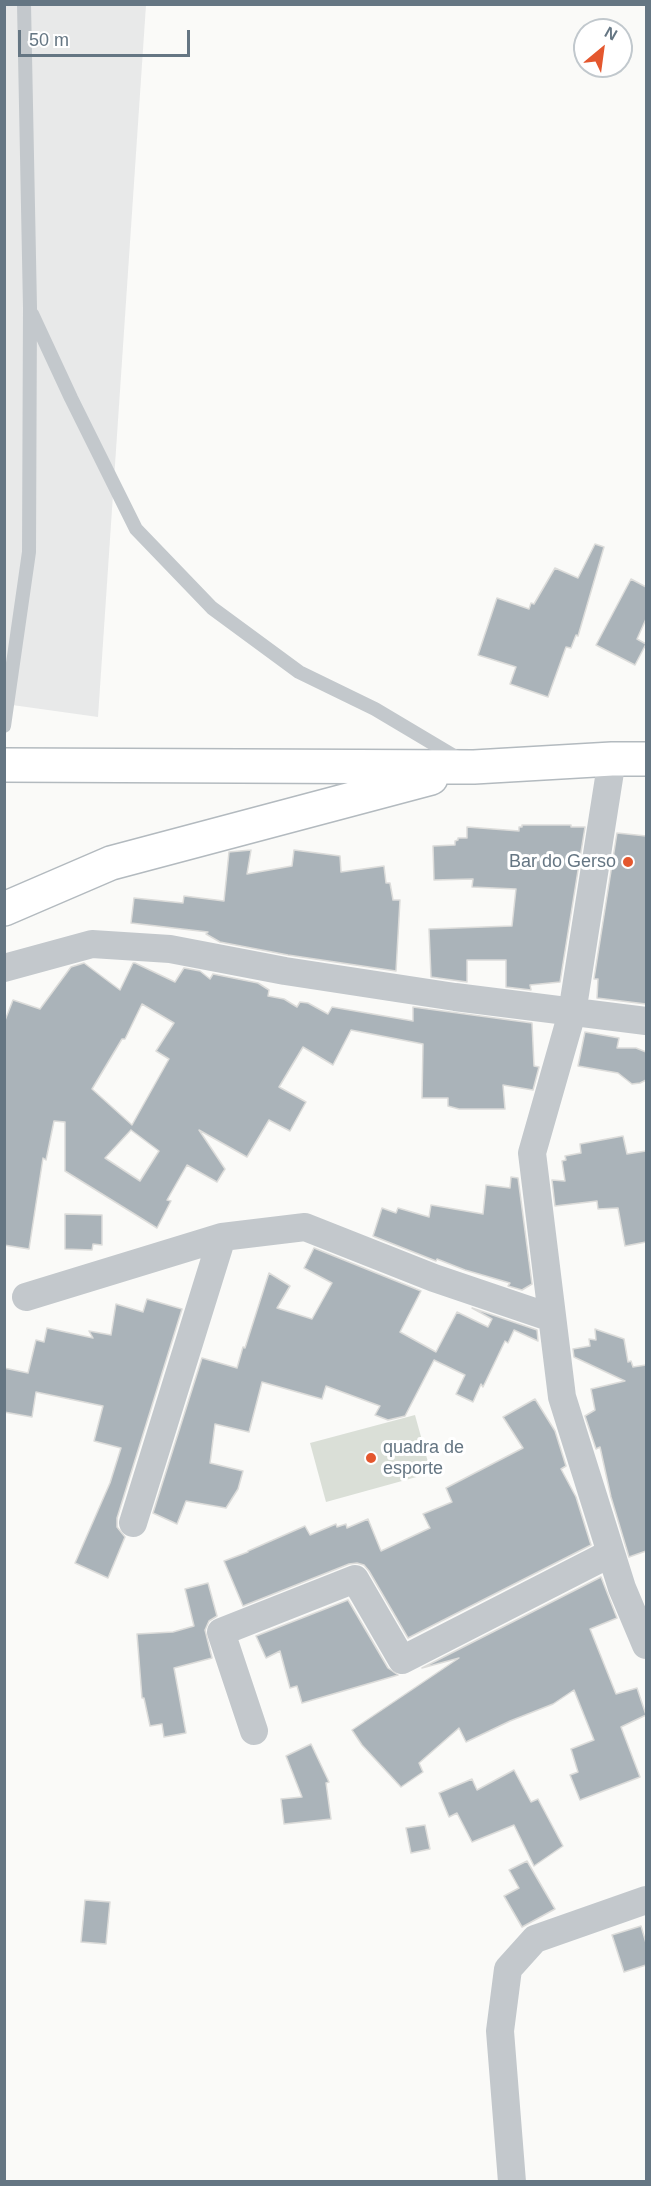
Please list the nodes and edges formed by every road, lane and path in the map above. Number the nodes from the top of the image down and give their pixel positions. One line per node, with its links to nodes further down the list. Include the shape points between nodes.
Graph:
1 (24, 4): 2 (lane)
2 (30, 309): 3 (lane, via 29,552); 7 (lane, via 136,529 212,608 299,672 375,709)
3 (4, 726)
4 (612, 759): 5 (main road); 7 (main road); 10 (street)
5 (646, 759)
6 (4, 765): 7 (main road)
7 (474, 767): 8 (main road, via 111,863)
8 (4, 909)
9 (4, 968): 10 (street, via 92,944 170,949 285,971)
10 (572, 1013): 11 (street); 14 (street, via 532,1153)
11 (646, 1021)
12 (222, 1237): 13 (street); 14 (street, via 305,1227 434,1278); 15 (street)
13 (26, 1297)
14 (552, 1318): 16 (street, via 562,1397)
15 (133, 1523)
16 (611, 1553): 17 (street); 18 (street, via 402,1660 355,1579 221,1632)
17 (646, 1645)
18 (254, 1731)
19 (646, 1900): 20 (street, via 535,1939 508,1969 500,2031)
20 (512, 2181)

